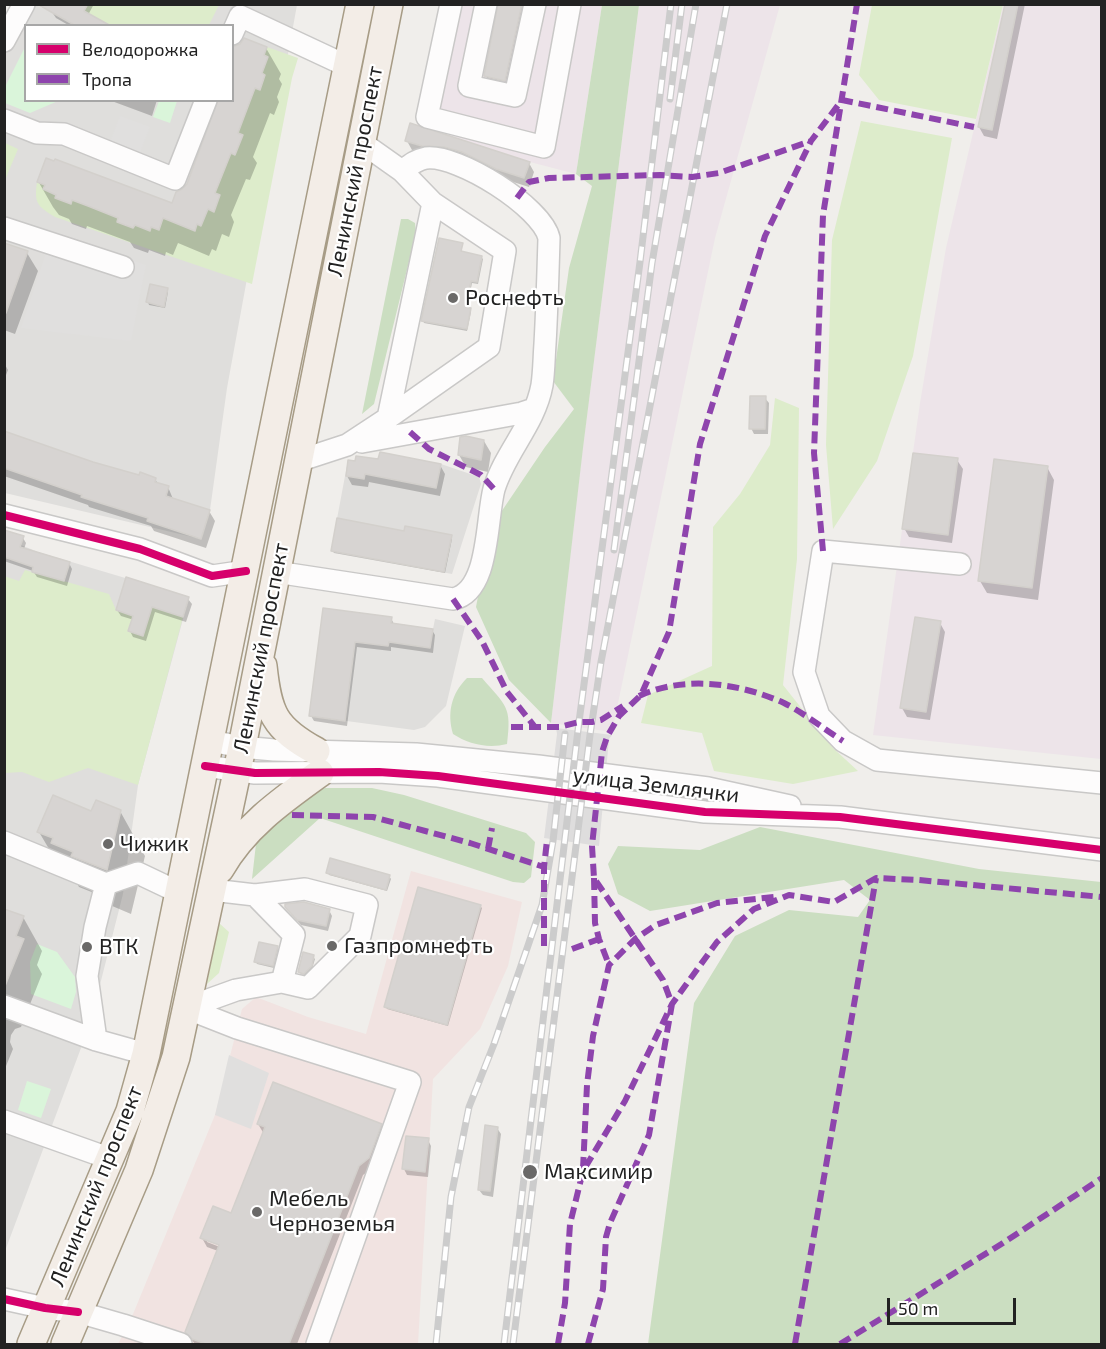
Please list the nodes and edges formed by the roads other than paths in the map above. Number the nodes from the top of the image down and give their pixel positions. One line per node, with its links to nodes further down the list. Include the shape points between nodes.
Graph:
1 (24, 4): 9 (street)
2 (360, 4): 10 (main road, Ленинский проспект)
3 (389, 4): 13 (main road, Ленинский проспект)
4 (451, 4): 7 (street, via 427,117 544,147)
5 (486, 4): 6 (street, via 469,86 515,96)
6 (535, 4)
7 (570, 4)
8 (234, 30): 10 (street, via 240,16)
9 (4, 41)
10 (347, 66): 24 (main road, Ленинский проспект)
11 (205, 102): 12 (street, via 175,179 64,134 37,133)
12 (4, 120)
13 (361, 142): 14 (street); 21 (main road, Ленинский проспект)
14 (402, 171): 15 (street); 18 (street, via 415,161 444,159 517,198 548,230 543,372)
15 (433, 203): 19 (street); 19 (street, via 505,251 489,347)
16 (4, 228): 17 (street)
17 (123, 267)
18 (534, 409): 20 (street); 25 (street, via 494,489 480,575 465,595 453,599)
19 (388, 418): 20 (street)
20 (347, 445): 21 (street)
21 (298, 461): 25 (main road, Ленинский проспект)
22 (4, 515): 24 (street, via 140,549 212,576)
23 (960, 564): 30 (street, via 823,552 804,672 819,716 843,741 877,759)
24 (246, 571): 27 (main road, Ленинский проспект)
25 (276, 572): 26 (main road, Ленинский проспект)
26 (262, 645): 28 (main road, Ленинский проспект); 29 (main road, via 266,686 277,720)
27 (208, 754): 28 (street, улица Землячки); 35 (main road, Ленинский проспект)
28 (239, 759): 29 (street, улица Землячки); 34 (main road, Ленинский проспект)
29 (318, 762): 32 (street, улица Землячки, via 439,756 696,786 840,817); 34 (main road, via 259,819 225,861)
30 (1101, 783)
31 (4, 842): 33 (street)
32 (1101, 850)
33 (106, 884): 35 (street, via 138,873); 40 (street, via 87,976)
34 (212, 890): 36 (street); 39 (main road, Ленинский проспект)
35 (180, 893): 41 (main road, Ленинский проспект)
36 (255, 895): 37 (street, via 294,935); 37 (street, via 305,889 367,905 360,936 308,988)
37 (282, 982): 39 (street, via 236,990)
38 (5, 1008): 40 (street)
39 (186, 1008): 46 (main road, Ленинский проспект, via 176,1057 139,1170); 50 (street, via 410,1082)
40 (96, 1040): 41 (street)
41 (146, 1054): 43 (main road, Ленинский проспект)
42 (4, 1121): 43 (street)
43 (111, 1159): 45 (main road, Ленинский проспект)
44 (4, 1299): 45 (street)
45 (45, 1308): 46 (street, Ленинский проспект); 47 (main road, Ленинский проспект)
46 (78, 1312): 48 (main road, Ленинский проспект); 49 (street)
47 (31, 1344)
48 (65, 1344)
49 (181, 1344)
50 (317, 1344)

